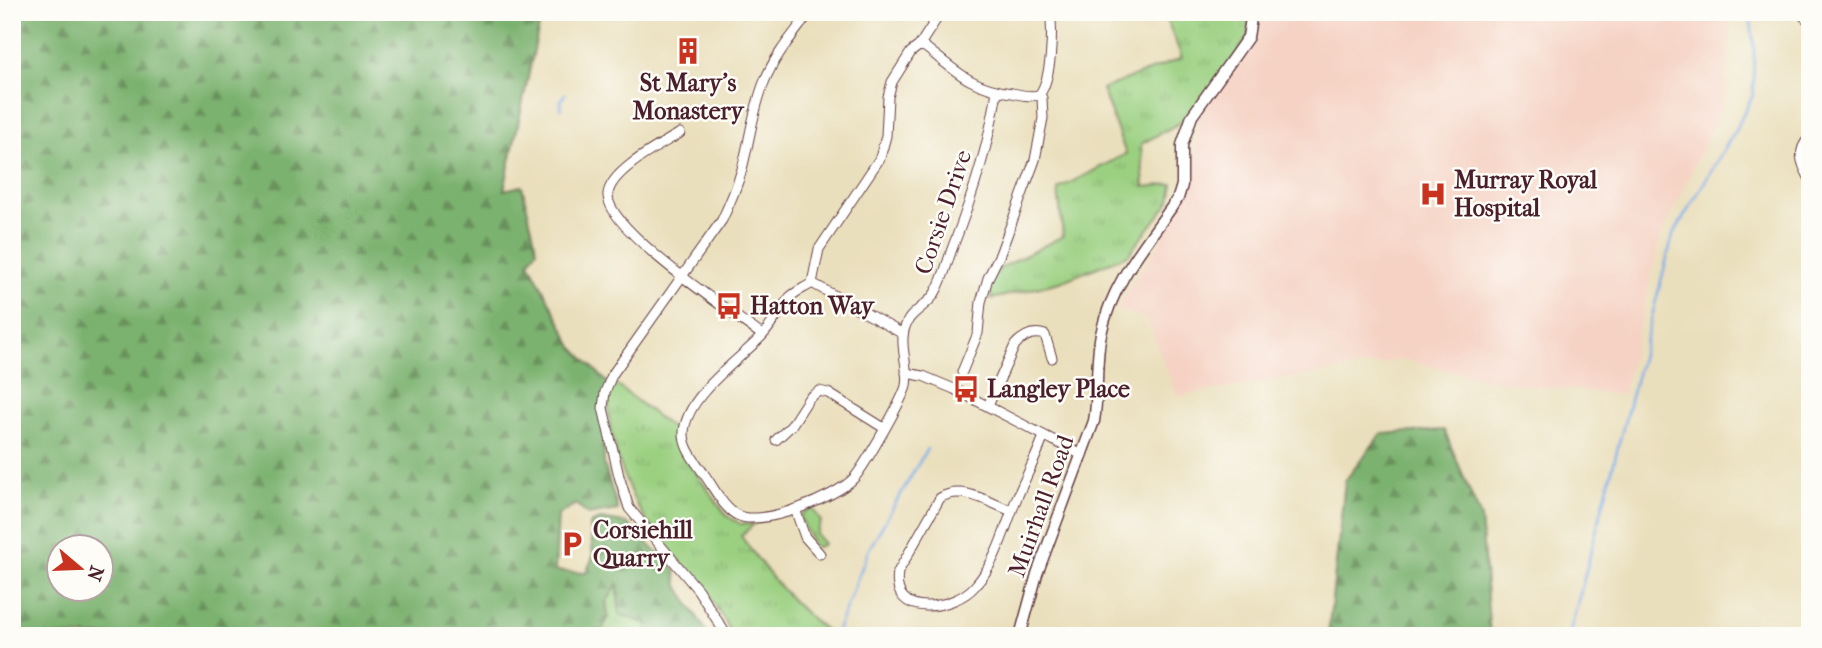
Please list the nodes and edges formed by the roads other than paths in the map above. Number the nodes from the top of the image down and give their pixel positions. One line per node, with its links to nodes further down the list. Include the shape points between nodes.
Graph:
1 (810, 12): 13 (street, via 766,78 734,194)
2 (941, 12): 7 (street)
3 (1050, 12): 9 (street, via 1050,50)
4 (1252, 12): 24 (street, Muirhall Road, via 1248,37 1192,116 1182,145 1178,198 1123,276 1111,301 1101,337 1094,421)
5 (1799, 12): 6 (street)
6 (1810, 22)
7 (919, 46): 8 (street, via 968,81); 14 (street, via 890,87 880,158 819,249)
8 (997, 92): 9 (street); 15 (street, Corsie Drive, via 981,165 945,270 935,294 909,319)
9 (1039, 95): 18 (street, via 1044,118 1035,160 988,278 978,333)
10 (680, 133): 13 (street, via 626,168 608,192 614,216)
11 (1810, 137): 12 (street, via 1800,154)
12 (1810, 179)
13 (682, 278): 16 (street); 28 (street, via 612,375 605,392 604,418 629,508 698,590)
14 (812, 283): 15 (street); 16 (street, via 792,294)
15 (903, 334): 19 (street)
16 (762, 335): 25 (street, via 728,365 693,408 684,438 691,456 738,516 756,518)
17 (1052, 358): 20 (street, via 1045,335 1022,338)
18 (962, 372)
19 (906, 373): 20 (street, via 934,380); 21 (street, via 905,390)
20 (988, 406): 22 (street)
21 (884, 428): 23 (street, via 819,391); 25 (street, via 850,482)
22 (1044, 436): 24 (street); 26 (street)
23 (776, 440)
24 (1082, 455): 29 (street, Muirhall Road, via 1037,575)
25 (795, 509): 27 (street, via 805,537)
26 (1012, 511): 26 (street, via 986,571 968,594 929,607 904,597 897,584 898,572 940,498 960,491)
27 (820, 554)
28 (727, 636)
29 (1020, 636)

